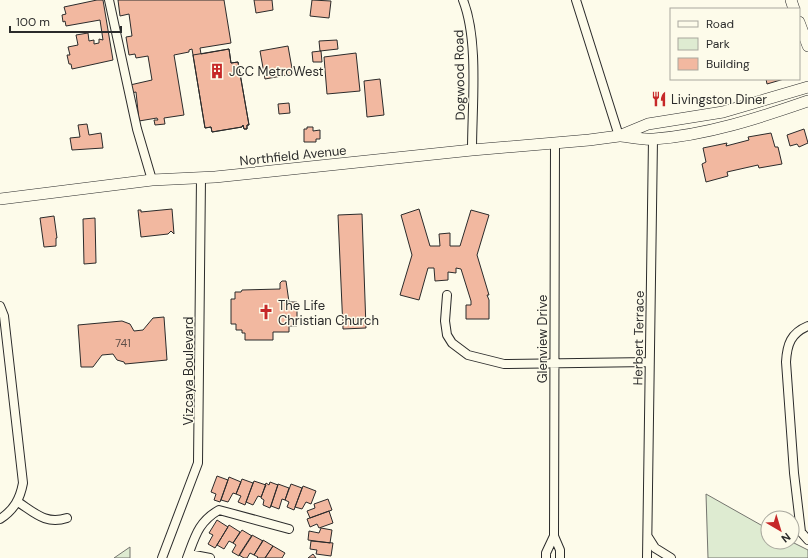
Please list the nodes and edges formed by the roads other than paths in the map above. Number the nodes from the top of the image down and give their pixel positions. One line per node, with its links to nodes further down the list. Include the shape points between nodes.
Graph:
1 (109, 0): 14 (street, via 137,129)
2 (463, 0): 12 (street, Dogwood Road, via 472,54)
3 (576, 0): 9 (street)
4 (800, 25): 5 (main road)
5 (808, 46)
6 (808, 87): 8 (main road)
7 (808, 101): 10 (main road, via 763,117 711,130)
8 (702, 116): 9 (main road, via 648,124); 10 (main road, via 697,123 656,129)
9 (618, 136): 10 (main road); 11 (main road, Northfield Avenue)
10 (653, 139): 19 (street, Herbert Terrace)
11 (555, 143): 12 (main road, Northfield Avenue); 20 (street, Glenview Drive)
12 (472, 150): 13 (main road, Northfield Avenue)
13 (201, 178): 14 (main road, Northfield Avenue); 29 (street, Vizcaya Boulevard, via 198,464)
14 (152, 180): 15 (main road, Northfield Avenue)
15 (0, 199)
16 (447, 295): 20 (street, via 447,335 452,343 468,355 504,364)
17 (0, 306): 21 (street, via 4,316 23,483)
18 (808, 326): 27 (street, via 799,329 791,337 786,356 801,532)
19 (649, 362): 20 (street); 26 (street, Herbert Terrace)
20 (554, 363): 25 (street, Glenview Drive)
21 (18, 502): 22 (street); 23 (street, via 44,519 58,521)
22 (0, 518)
23 (67, 518)
24 (289, 529): 28 (street, via 219,510 208,516 198,529)
25 (554, 536): 31 (street, Glenview Drive); 32 (street, Glenview Drive, via 560,550)
26 (648, 537): 33 (street, Herbert Terrace); 34 (street, via 655,548)
27 (808, 540)
28 (188, 556): 30 (street)
29 (162, 558)
30 (210, 558)
31 (546, 558)
32 (560, 558)
33 (647, 558)
34 (671, 558)

